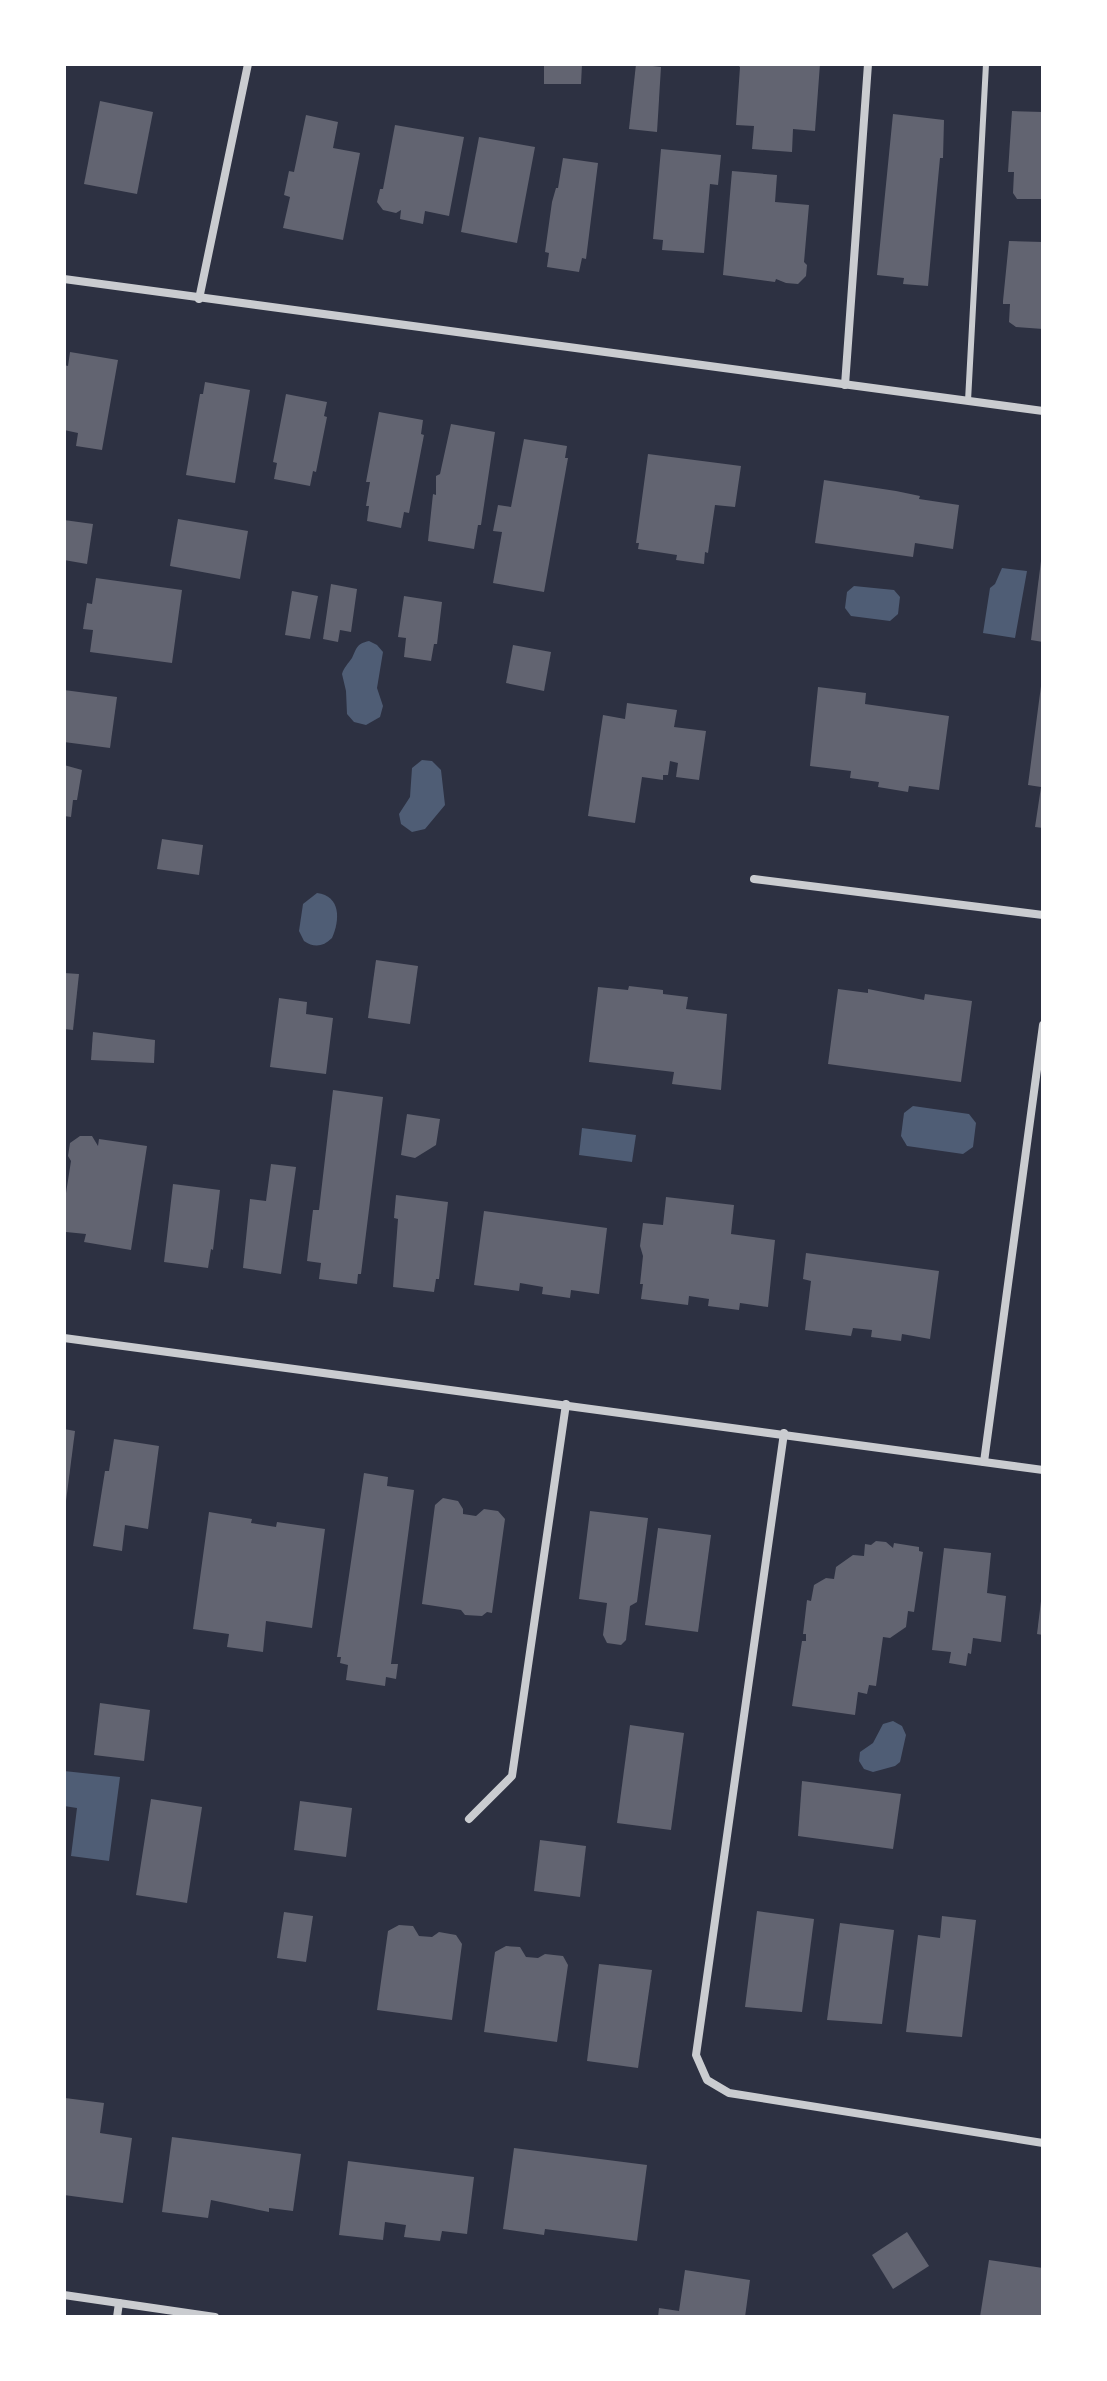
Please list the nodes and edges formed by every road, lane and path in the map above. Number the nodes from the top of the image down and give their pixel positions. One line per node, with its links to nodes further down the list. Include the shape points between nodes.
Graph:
1 (248, 64): 5 (street)
2 (868, 64): 6 (street)
3 (986, 64): 7 (lane)
4 (64, 279): 5 (street)
5 (199, 299): 6 (street)
6 (845, 385): 7 (street)
7 (968, 401): 8 (street)
8 (1043, 411)
9 (754, 879): 10 (street)
10 (1043, 915)
11 (1043, 1025): 15 (street)
12 (64, 1338): 13 (street)
13 (566, 1404): 14 (street); 17 (street, via 512,1776)
14 (784, 1433): 15 (street); 18 (street, via 696,2055 707,2080 729,2093)
15 (984, 1462): 16 (street)
16 (1043, 1470)
17 (469, 1819)
18 (1043, 2143)
19 (64, 2295): 20 (street)
20 (119, 2303): 21 (street); 22 (street)
21 (117, 2317)
22 (215, 2317)

